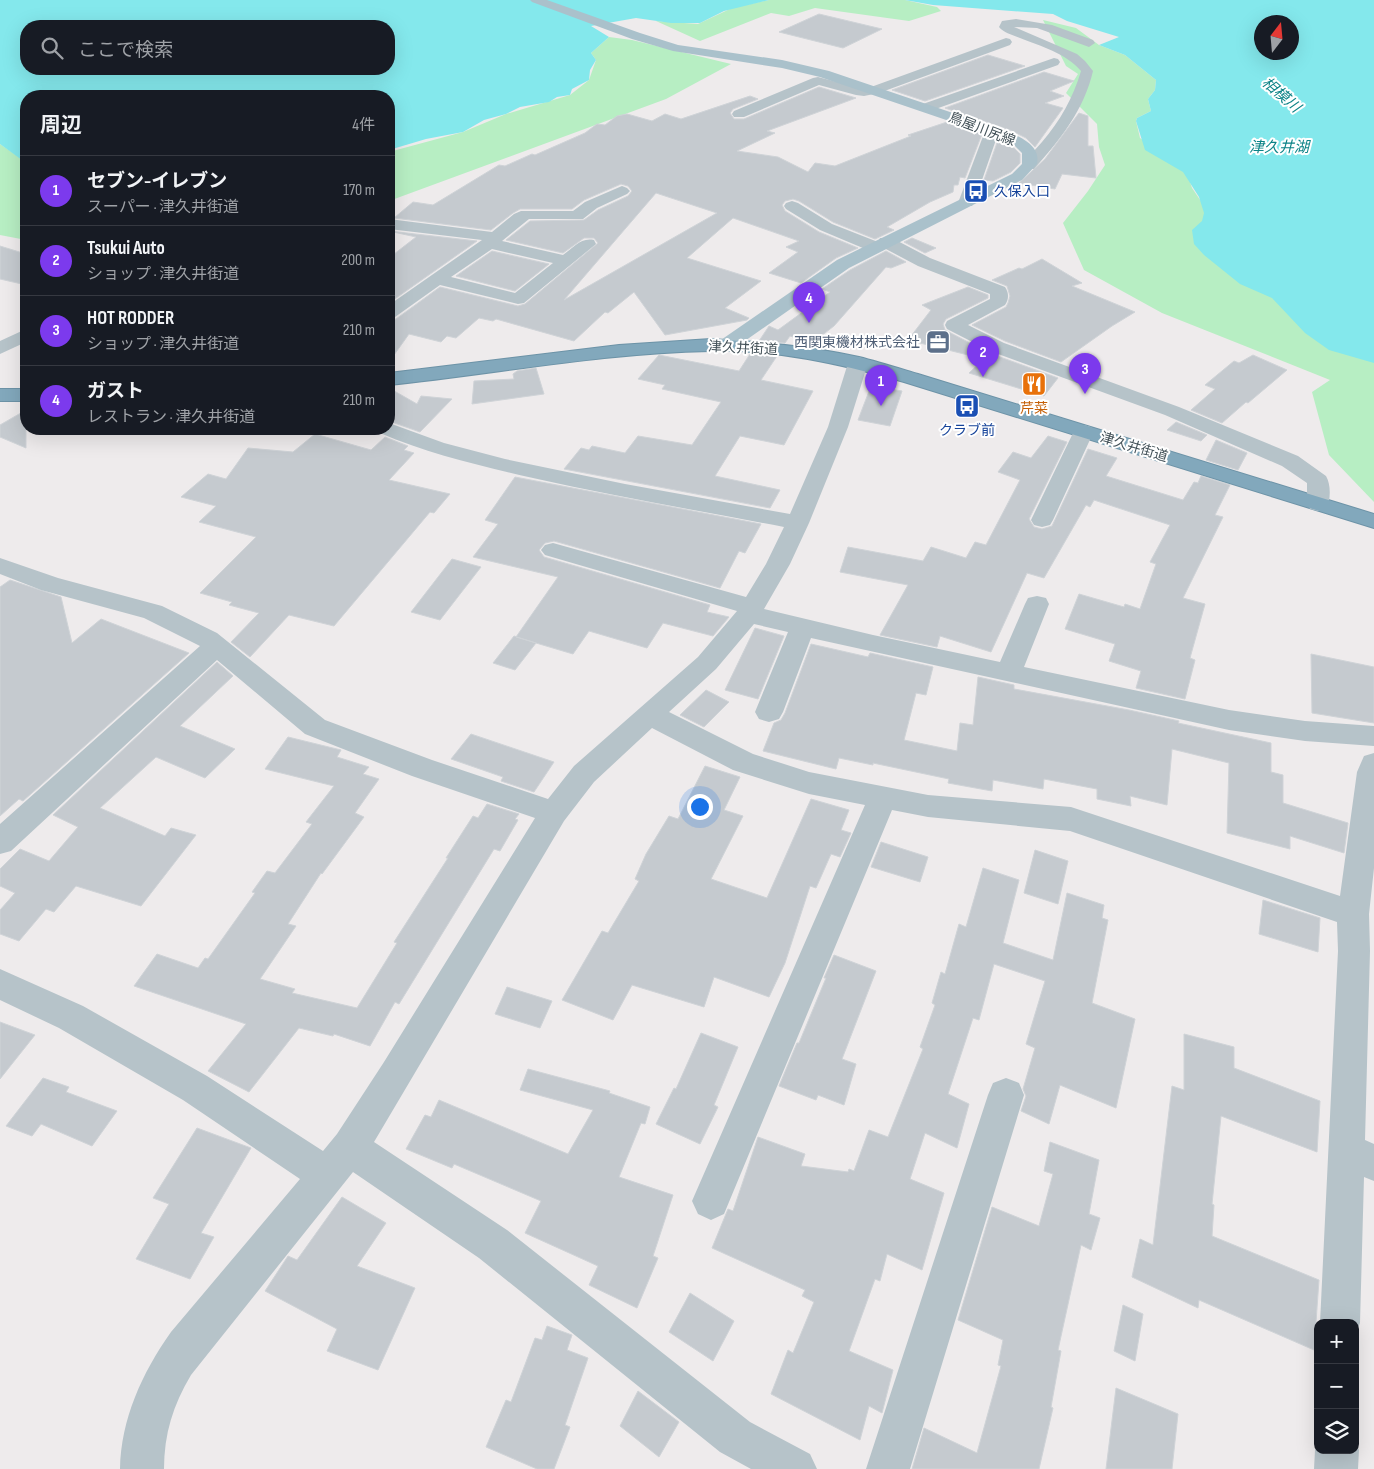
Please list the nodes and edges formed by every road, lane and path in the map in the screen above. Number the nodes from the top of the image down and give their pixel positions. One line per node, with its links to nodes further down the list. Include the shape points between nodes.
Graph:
1 (536, 0): 5 (main road, 鳥屋川尻線, via 676,48 799,67)
2 (1006, 42): 5 (street)
3 (1089, 43): 9 (street, via 1025,23 1006,24 1005,27 1069,55 1087,71 1076,101 1047,146)
4 (1054, 62): 6 (street)
5 (874, 90): 6 (main road, 鳥屋川尻線); 7 (street, via 856,91 818,81)
6 (925, 108): 8 (main road, 鳥屋川尻線)
7 (738, 114)
8 (992, 131): 9 (main road, 鳥屋川尻線, via 1024,146 1030,155); 11 (street)
9 (1029, 166): 11 (main road, 鳥屋川尻線, via 1012,180)
10 (622, 191): 14 (street, via 591,205 577,216 527,214)
11 (966, 203): 16 (main road, 鳥屋川尻線)
12 (792, 206): 16 (street, via 826,227)
13 (395, 225): 14 (street)
14 (492, 240): 17 (street); 18 (street)
15 (588, 244): 17 (street)
16 (881, 245): 21 (main road, 鳥屋川尻線, via 830,272); 29 (street, via 999,291 999,301 954,325 998,347 1172,411 1290,461 1318,481)
17 (566, 261): 18 (street, via 518,299)
18 (436, 279): 19 (street)
19 (395, 309)
20 (20, 338): 22 (street)
21 (725, 346): 23 (highway, 津久井街道, via 789,351); 24 (highway, 津久井街道, via 634,349)
22 (0, 348)
23 (858, 363): 27 (highway, 津久井街道); 32 (street, via 838,427)
24 (395, 378)
25 (0, 395): 26 (highway)
26 (20, 395)
27 (1084, 431): 29 (highway, 津久井街道); 30 (street)
28 (395, 432): 32 (street, via 436,446 605,488)
29 (1318, 504): 31 (highway, 津久井街道)
30 (1042, 520)
31 (1374, 521)
32 (798, 523): 36 (street)
33 (553, 550): 36 (street)
34 (0, 566): 38 (street, via 50,584 153,612)
35 (1037, 604): 39 (street)
36 (750, 610): 37 (street); 41 (street, via 707,663)
37 (802, 628): 39 (street); 40 (street)
38 (217, 646): 45 (street, via 315,727); 46 (street)
39 (1009, 672): 42 (street, via 1230,720 1304,731)
40 (769, 712)
41 (648, 714): 44 (street, via 743,762 809,783); 45 (street, via 584,774)
42 (1374, 736)
43 (1374, 764): 47 (street)
44 (883, 798): 47 (street, via 928,806 1071,819); 53 (street)
45 (554, 813): 52 (street)
46 (0, 842)
47 (1354, 914): 48 (street)
48 (1364, 954): 51 (street)
49 (0, 984): 52 (street, via 71,1016 195,1088)
50 (1006, 1095): 58 (street)
51 (1360, 1157): 54 (street)
52 (339, 1162): 56 (street, via 179,1357 163,1382 149,1417); 57 (street, via 412,1191 493,1244 736,1436)
53 (711, 1202)
54 (1340, 1319)
55 (1336, 1454): 59 (street)
56 (141, 1468)
57 (795, 1469)
58 (888, 1469)
59 (1336, 1469)

